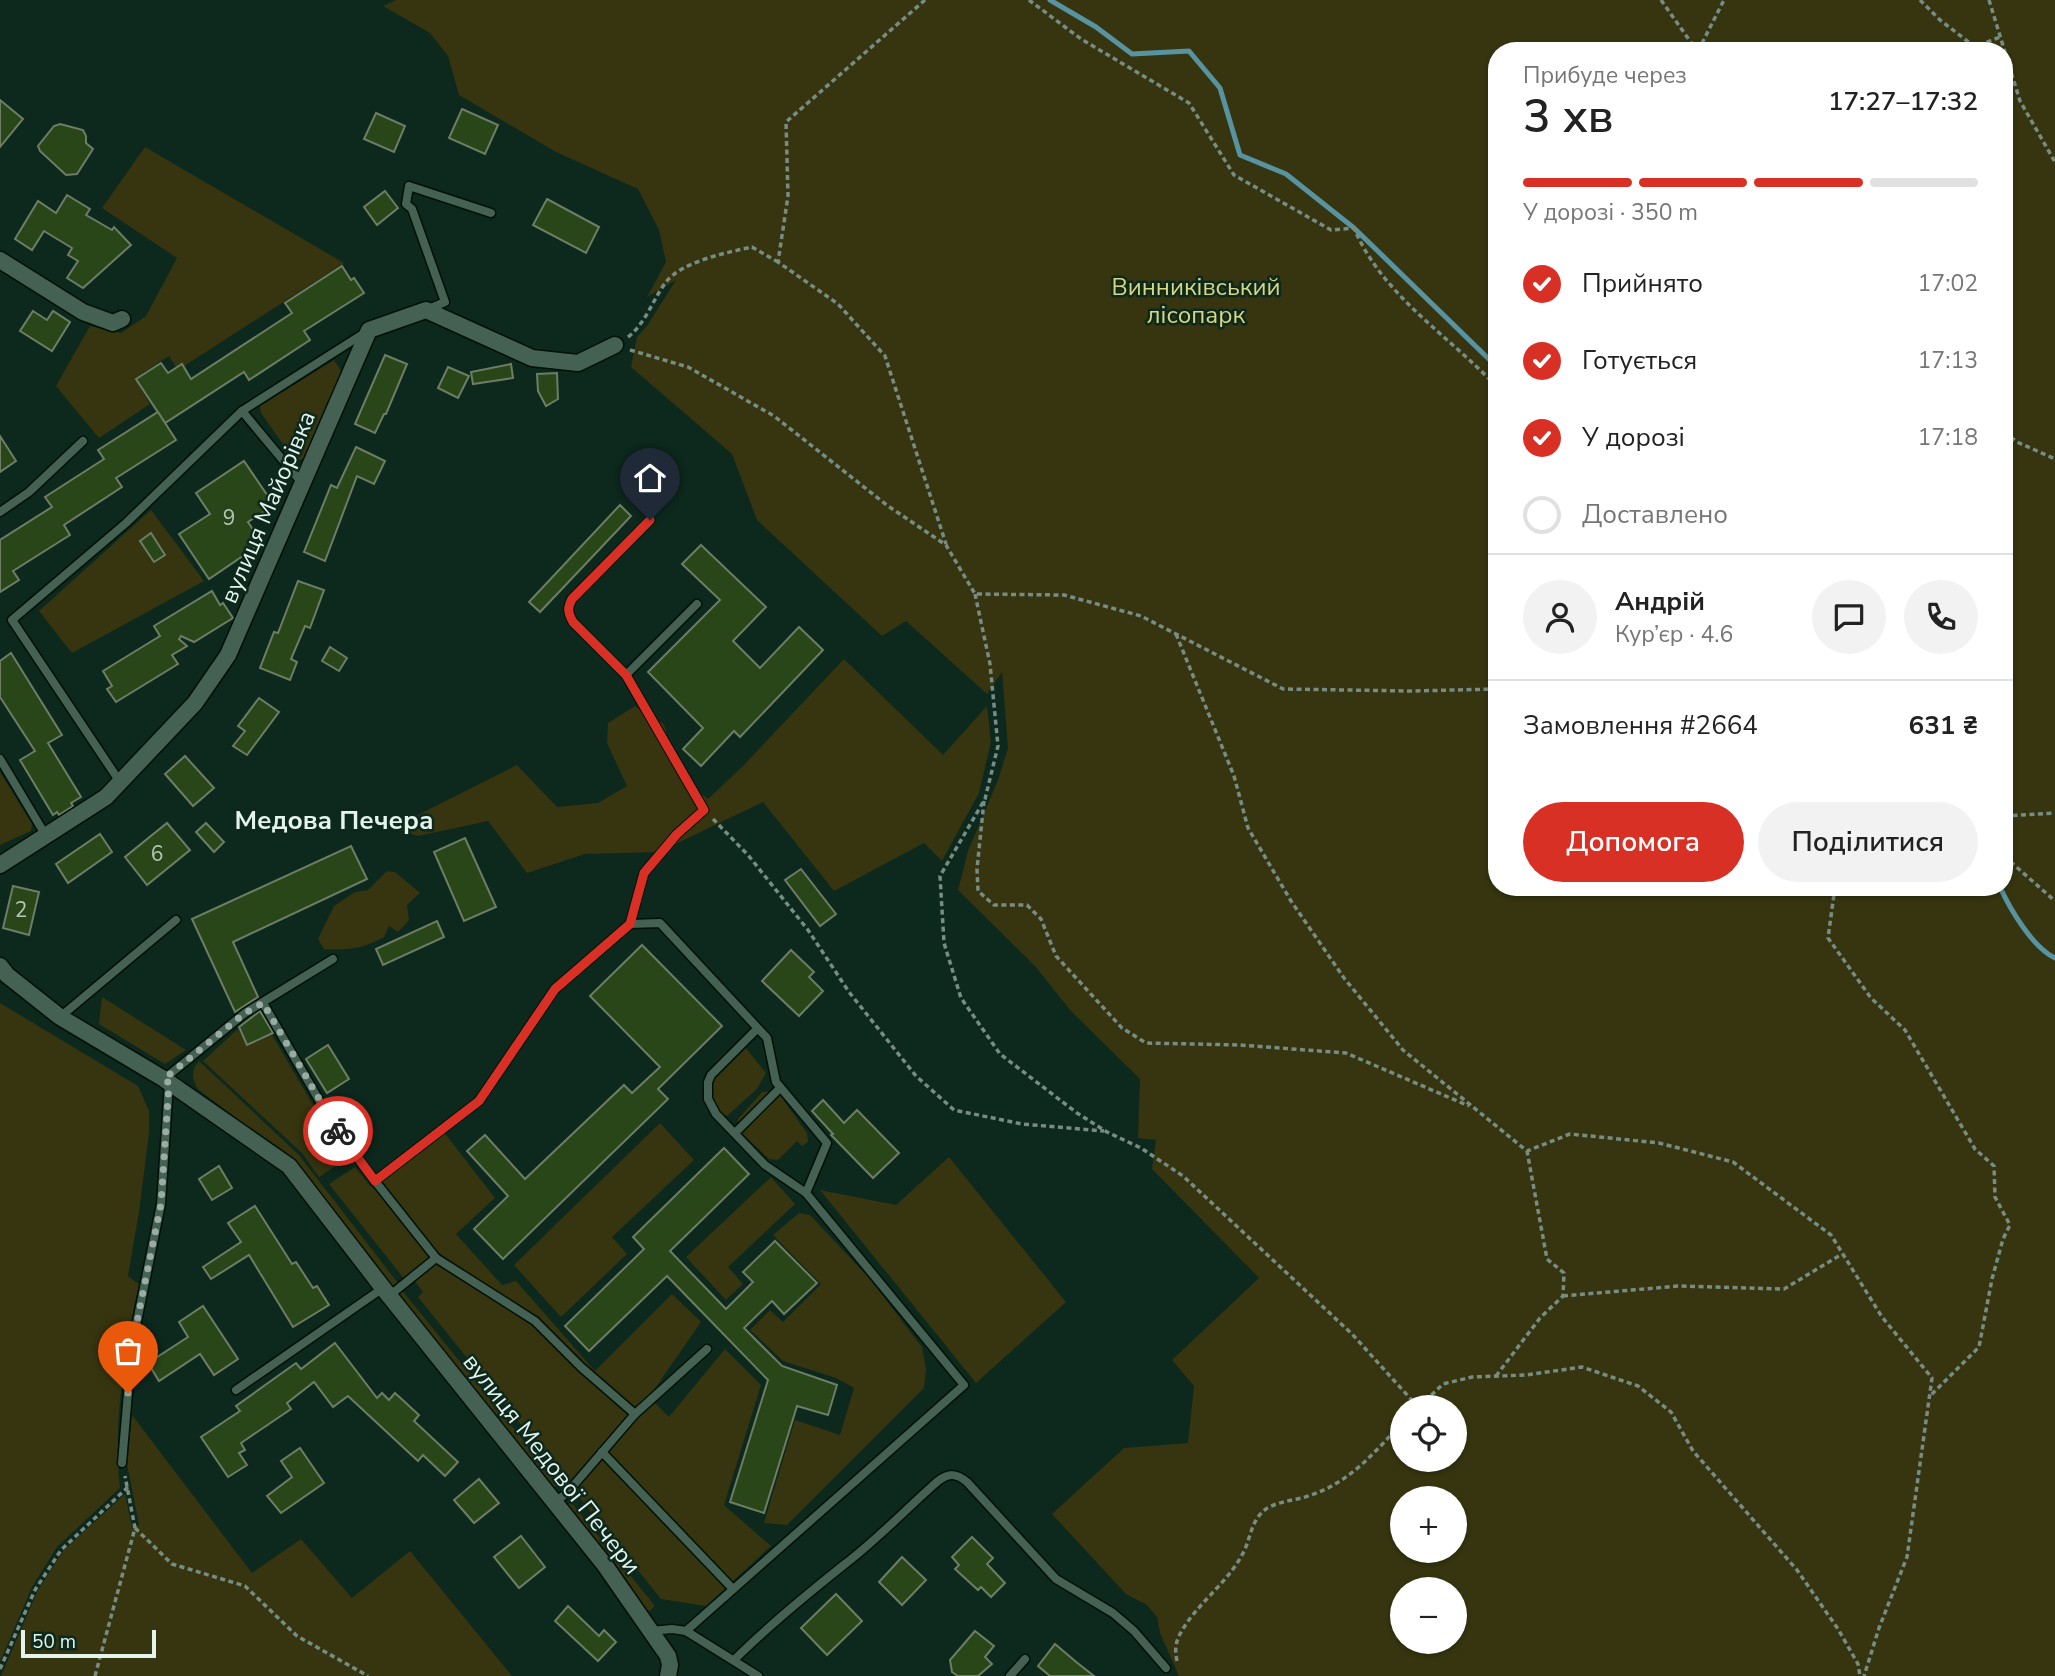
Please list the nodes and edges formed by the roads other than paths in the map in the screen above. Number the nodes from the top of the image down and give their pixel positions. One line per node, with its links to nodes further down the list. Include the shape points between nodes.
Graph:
1 (491, 213): 3 (lane, via 409,186 406,204 412,209 445,302)
2 (0, 260): 4 (street, via 83,312 113,323)
3 (426, 310): 5 (street); 6 (street, via 532,358 579,363)
4 (121, 319)
5 (369, 330): 7 (lane); 9 (street, вулиця Майорівка)
6 (615, 345)
7 (243, 411): 9 (lane); 15 (lane, via 126,523 12,620)
8 (83, 441): 10 (lane, via 29,492)
9 (304, 484): 15 (street, вулиця Майорівка, via 228,655 195,703)
10 (0, 512)
11 (650, 520): 13 (lane, via 568,606 573,622)
12 (696, 604): 13 (lane)
13 (626, 675): 19 (lane, via 704,810 644,873)
14 (0, 759): 16 (lane)
15 (120, 782): 16 (street, вулиця Майорівка, via 106,797)
16 (46, 836): 17 (street, вулиця Майорівка)
17 (0, 865)
18 (176, 920): 23 (lane)
19 (630, 924): 24 (lane, via 660,923); 28 (lane, via 555,989 479,1101)
20 (333, 959): 22 (lane)
21 (0, 966): 23 (street, вулиця Медової Печери)
22 (263, 1003): 25 (lane); 28 (lane, via 334,1126)
23 (60, 1017): 25 (street, вулиця Медової Печери)
24 (757, 1028): 26 (lane, via 767,1038); 27 (lane, via 708,1082 711,1107)
25 (166, 1081): 31 (street, вулиця Медової Печери, via 289,1166); 36 (lane, via 161,1204 132,1346)
26 (780, 1088): 27 (lane); 29 (lane, via 827,1143)
27 (735, 1133): 29 (lane, via 765,1165)
28 (375, 1181): 30 (lane)
29 (806, 1193): 38 (lane, via 964,1385)
30 (436, 1258): 31 (lane); 34 (lane, via 535,1321)
31 (386, 1292): 33 (lane); 37 (street, вулиця Медової Печери)
32 (707, 1349): 34 (lane)
33 (236, 1390)
34 (635, 1414): 35 (lane)
35 (602, 1452): 37 (lane); 38 (lane)
36 (122, 1464)
37 (555, 1502): 39 (street, вулиця Медової Печери)
38 (733, 1589): 40 (lane)
39 (651, 1631): 40 (lane); 44 (street, вулиця Медової Печери, via 668,1656)
40 (686, 1631): 42 (lane)
41 (1024, 1659): 46 (lane)
42 (734, 1660): 43 (lane, via 938,1480 953,1474 967,1482 1056,1579 1113,1612); 45 (lane)
43 (1166, 1668)
44 (668, 1676)
45 (758, 1676)
46 (1010, 1676)

